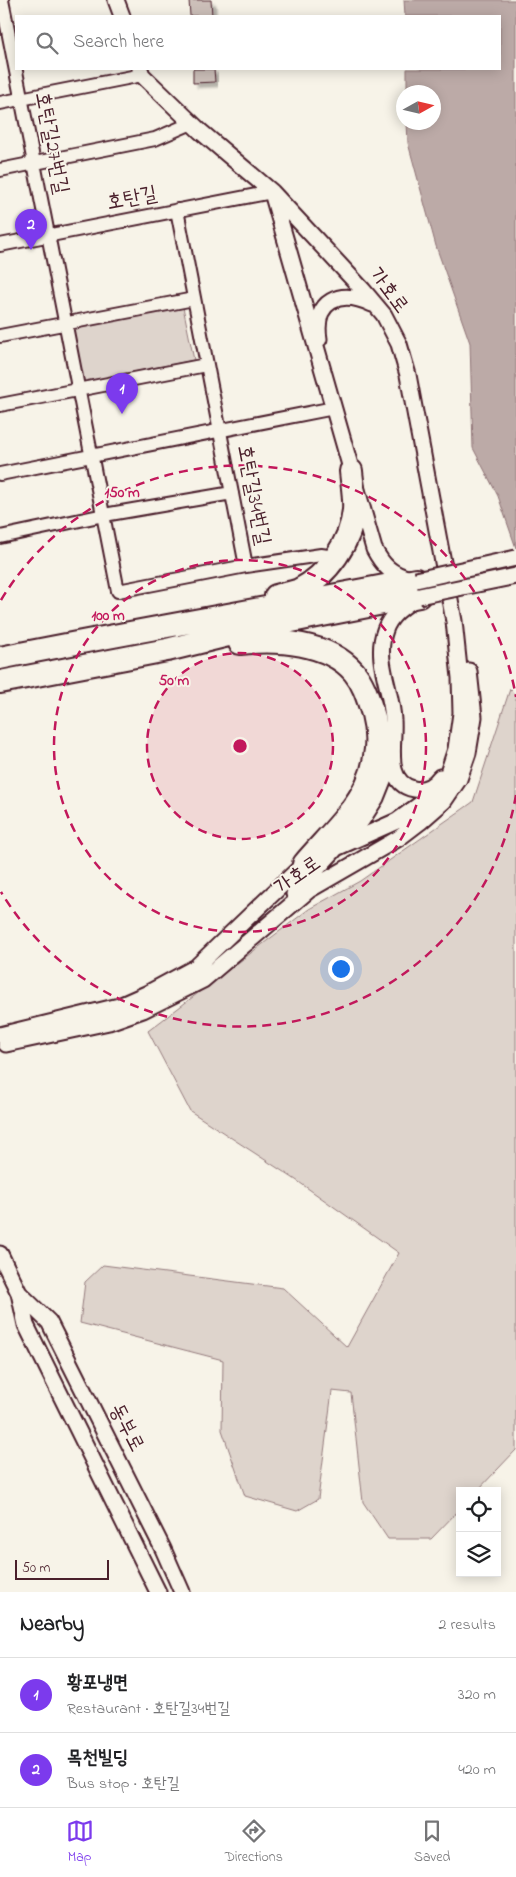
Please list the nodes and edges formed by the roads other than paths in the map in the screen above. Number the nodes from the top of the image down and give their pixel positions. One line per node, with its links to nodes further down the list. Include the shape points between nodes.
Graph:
1 (2, 0): 4 (street, 호탄길27번길)
2 (116, 0): 3 (street)
3 (122, 15)
4 (15, 64)
5 (16, 70): 7 (street, 호탄길27번길)
6 (141, 72): 7 (street); 9 (street, 가호로)
7 (22, 98): 8 (street); 10 (street, 호탄길27번길)
8 (0, 103)
9 (192, 123): 10 (street, via 155,139); 12 (street, 가호로)
10 (35, 163): 11 (street); 14 (street, 호탄길27번길)
11 (0, 170)
12 (272, 192): 13 (street, 호탄길); 17 (street, 가호로); 21 (street)
13 (177, 210): 14 (street, 호탄길); 16 (street, 호탄길34번길)
14 (49, 236): 15 (street, 호탄길); 18 (street, 호탄길27번길)
15 (0, 245)
16 (194, 299): 18 (street); 20 (street, 호탄길34번길)
17 (376, 306): 21 (street, via 357,297 342,296 324,308 317,327); 37 (street, 가호로, via 399,344 408,375)
18 (66, 323): 19 (street); 22 (street, 호탄길27번길)
19 (0, 336)
20 (206, 365): 22 (street); 25 (street, 호탄길34번길)
21 (325, 380): 24 (street)
22 (78, 389): 23 (street); 26 (street, 호탄길27번길)
23 (0, 405)
24 (334, 408): 25 (street); 27 (street)
25 (220, 431): 26 (street, 호탄길34번길); 29 (street, 호탄길34번길)
26 (92, 456): 28 (street, 호탄길34번길); 30 (street, 호탄길27번길)
27 (351, 471): 32 (highway, via 354,508 351,529); 36 (street, via 374,549 382,565)
28 (0, 474)
29 (232, 493): 30 (street); 34 (street, 호탄길34번길)
30 (104, 514): 31 (street); 34 (street, 호탄길27번길, via 118,591)
31 (0, 536)
32 (335, 557): 34 (street, 호탄길34번길, via 321,555); 38 (highway, via 321,574 298,590)
33 (516, 558): 36 (street, bridge)
34 (246, 566)
35 (516, 576): 36 (street, bridge)
36 (417, 588): 38 (highway); 39 (highway); 43 (street, via 384,631 381,652 393,719)
37 (454, 621): 42 (street, 가호로, via 461,713); 46 (street, 가호로, via 469,671 474,717 468,753 458,779 444,801 420,822 399,838 309,890)
38 (158, 626): 40 (highway)
39 (167, 650): 41 (highway); 45 (highway, via 256,641 284,642 309,647 336,658 354,672 367,694 376,724 376,756 367,783 354,805)
40 (0, 658)
41 (0, 682)
42 (456, 749): 43 (street, via 436,782 426,789 403,785 395,774); 44 (street, 가호로, via 447,776 437,792 421,806 397,821)
43 (392, 758): 44 (street, via 376,798 362,820)
44 (335, 848): 45 (street, 가호로); 46 (street)
45 (304, 864): 47 (street, 가호로, via 196,967 118,1006)
46 (260, 932): 48 (street, 가호로, via 203,980 143,1010 109,1022)
47 (0, 1035)
48 (0, 1045)
49 (0, 1254): 50 (street, 동부로)
50 (19, 1293): 51 (street, 동부로, via 26,1325); 52 (street, 동부로, via 49,1322)
51 (158, 1592)
52 (182, 1592)

